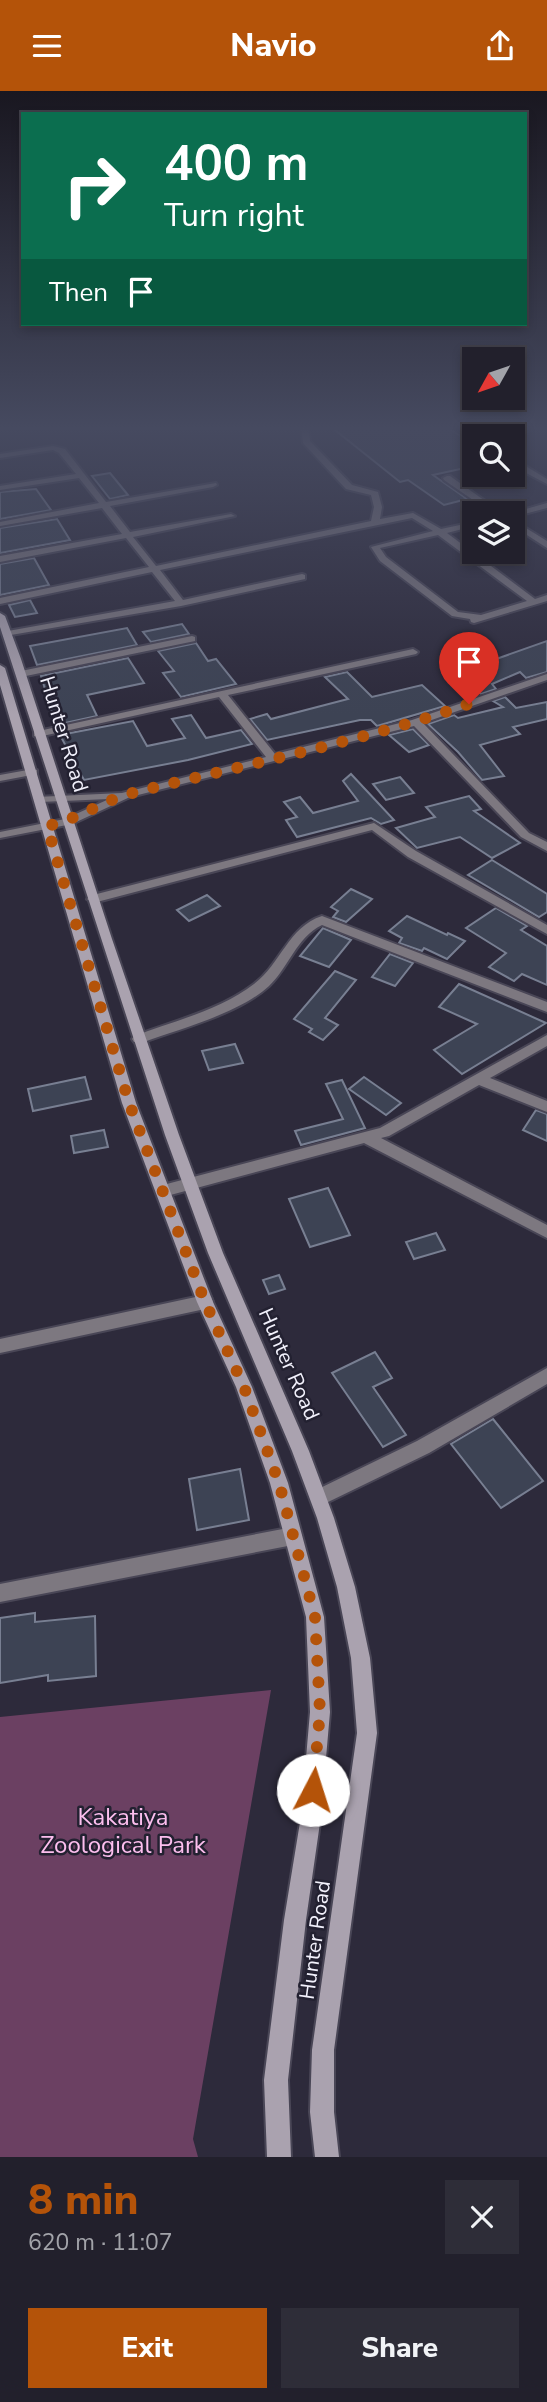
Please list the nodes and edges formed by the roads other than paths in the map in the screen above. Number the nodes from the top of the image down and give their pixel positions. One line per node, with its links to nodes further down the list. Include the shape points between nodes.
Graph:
1 (118, 522): 8 (street)
2 (196, 522): 8 (street)
3 (425, 522): 7 (street)
4 (375, 523): 11 (street)
5 (462, 527): 7 (street)
6 (525, 531): 9 (street)
7 (440, 532): 15 (street); 18 (street, via 375,547 383,559 456,614)
8 (128, 535): 10 (street); 11 (street)
9 (547, 545)
10 (0, 559)
11 (156, 570): 14 (street); 16 (street)
12 (302, 577): 16 (street)
13 (547, 598): 15 (street)
14 (0, 601)
15 (534, 602): 18 (street)
16 (181, 603): 20 (street)
17 (0, 617): 20 (main road, Hunter Road)
18 (484, 618): 19 (street)
19 (463, 624)
20 (8, 634): 24 (main road, Hunter Road)
21 (192, 639): 24 (street)
22 (413, 652): 26 (street)
23 (2, 674): 24 (main road); 30 (main road, Hunter Road)
24 (22, 675): 28 (main road, Hunter Road)
25 (547, 677): 27 (street)
26 (222, 694): 28 (street); 29 (street)
27 (416, 722): 29 (street); 38 (street, via 525,835)
28 (38, 734): 33 (main road, Hunter Road)
29 (272, 758): 32 (street)
30 (33, 772): 31 (street); 34 (main road, Hunter Road)
31 (0, 778)
32 (127, 795): 33 (street); 35 (street)
33 (59, 796): 34 (street); 35 (main road, Hunter Road)
34 (40, 799): 36 (main road, Hunter Road)
35 (68, 822): 36 (street); 39 (main road, Hunter Road)
36 (47, 826): 37 (street); 48 (main road, Hunter Road, via 129,1103)
37 (0, 835)
38 (547, 847)
39 (93, 899): 40 (street, via 374,826 412,854); 42 (main road, Hunter Road)
40 (547, 929)
41 (547, 1007): 42 (street, via 323,920 310,924 257,989)
42 (139, 1039): 47 (main road, Hunter Road)
43 (547, 1040): 44 (street)
44 (479, 1079): 45 (street); 46 (street, via 384,1132)
45 (547, 1107)
46 (366, 1137): 47 (street); 49 (street)
47 (189, 1185): 48 (street); 53 (main road, Hunter Road)
48 (163, 1191): 50 (main road, Hunter Road)
49 (547, 1232)
50 (205, 1302): 51 (street); 54 (main road, Hunter Road, via 244,1387)
51 (0, 1346)
52 (547, 1375): 53 (street, via 423,1447)
53 (320, 1497): 57 (main road, Hunter Road, via 358,1636 367,1733 323,2050)
54 (293, 1536): 55 (street); 56 (main road, Hunter Road, via 315,1617 320,1712 276,2080)
55 (0, 1593)
56 (279, 2157)
57 (327, 2157)

